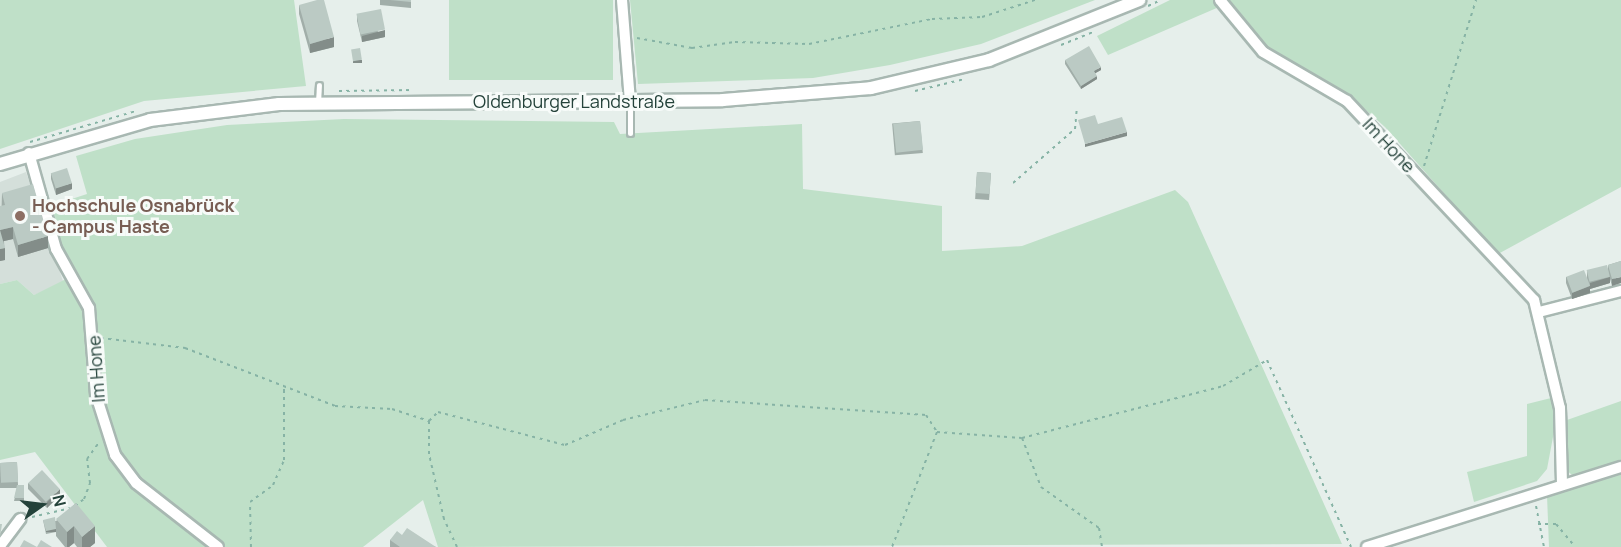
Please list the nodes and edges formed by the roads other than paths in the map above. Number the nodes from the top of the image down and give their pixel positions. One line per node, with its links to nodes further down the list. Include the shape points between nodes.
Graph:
1 (622, 0): 4 (street)
2 (1139, 0): 4 (street, Oldenburger Landstraße, via 989,60 917,80 809,95)
3 (1220, 0): 9 (street, Im Hone, via 1263,52 1347,101 1519,280)
4 (630, 101): 5 (lane); 6 (street, Oldenburger Landstraße, via 319,93 150,120)
5 (630, 133)
6 (27, 148): 7 (street, Oldenburger Landstraße); 14 (street, Im Hone, via 56,249 84,295 93,337 96,395 106,434 136,483)
7 (0, 164)
8 (1621, 291): 9 (street)
9 (1539, 312): 11 (street, Im Hone, via 1560,408)
10 (1621, 467): 11 (street)
11 (1562, 485): 15 (street)
12 (20, 519): 13 (street)
13 (0, 546)
14 (218, 547)
15 (1367, 547)

